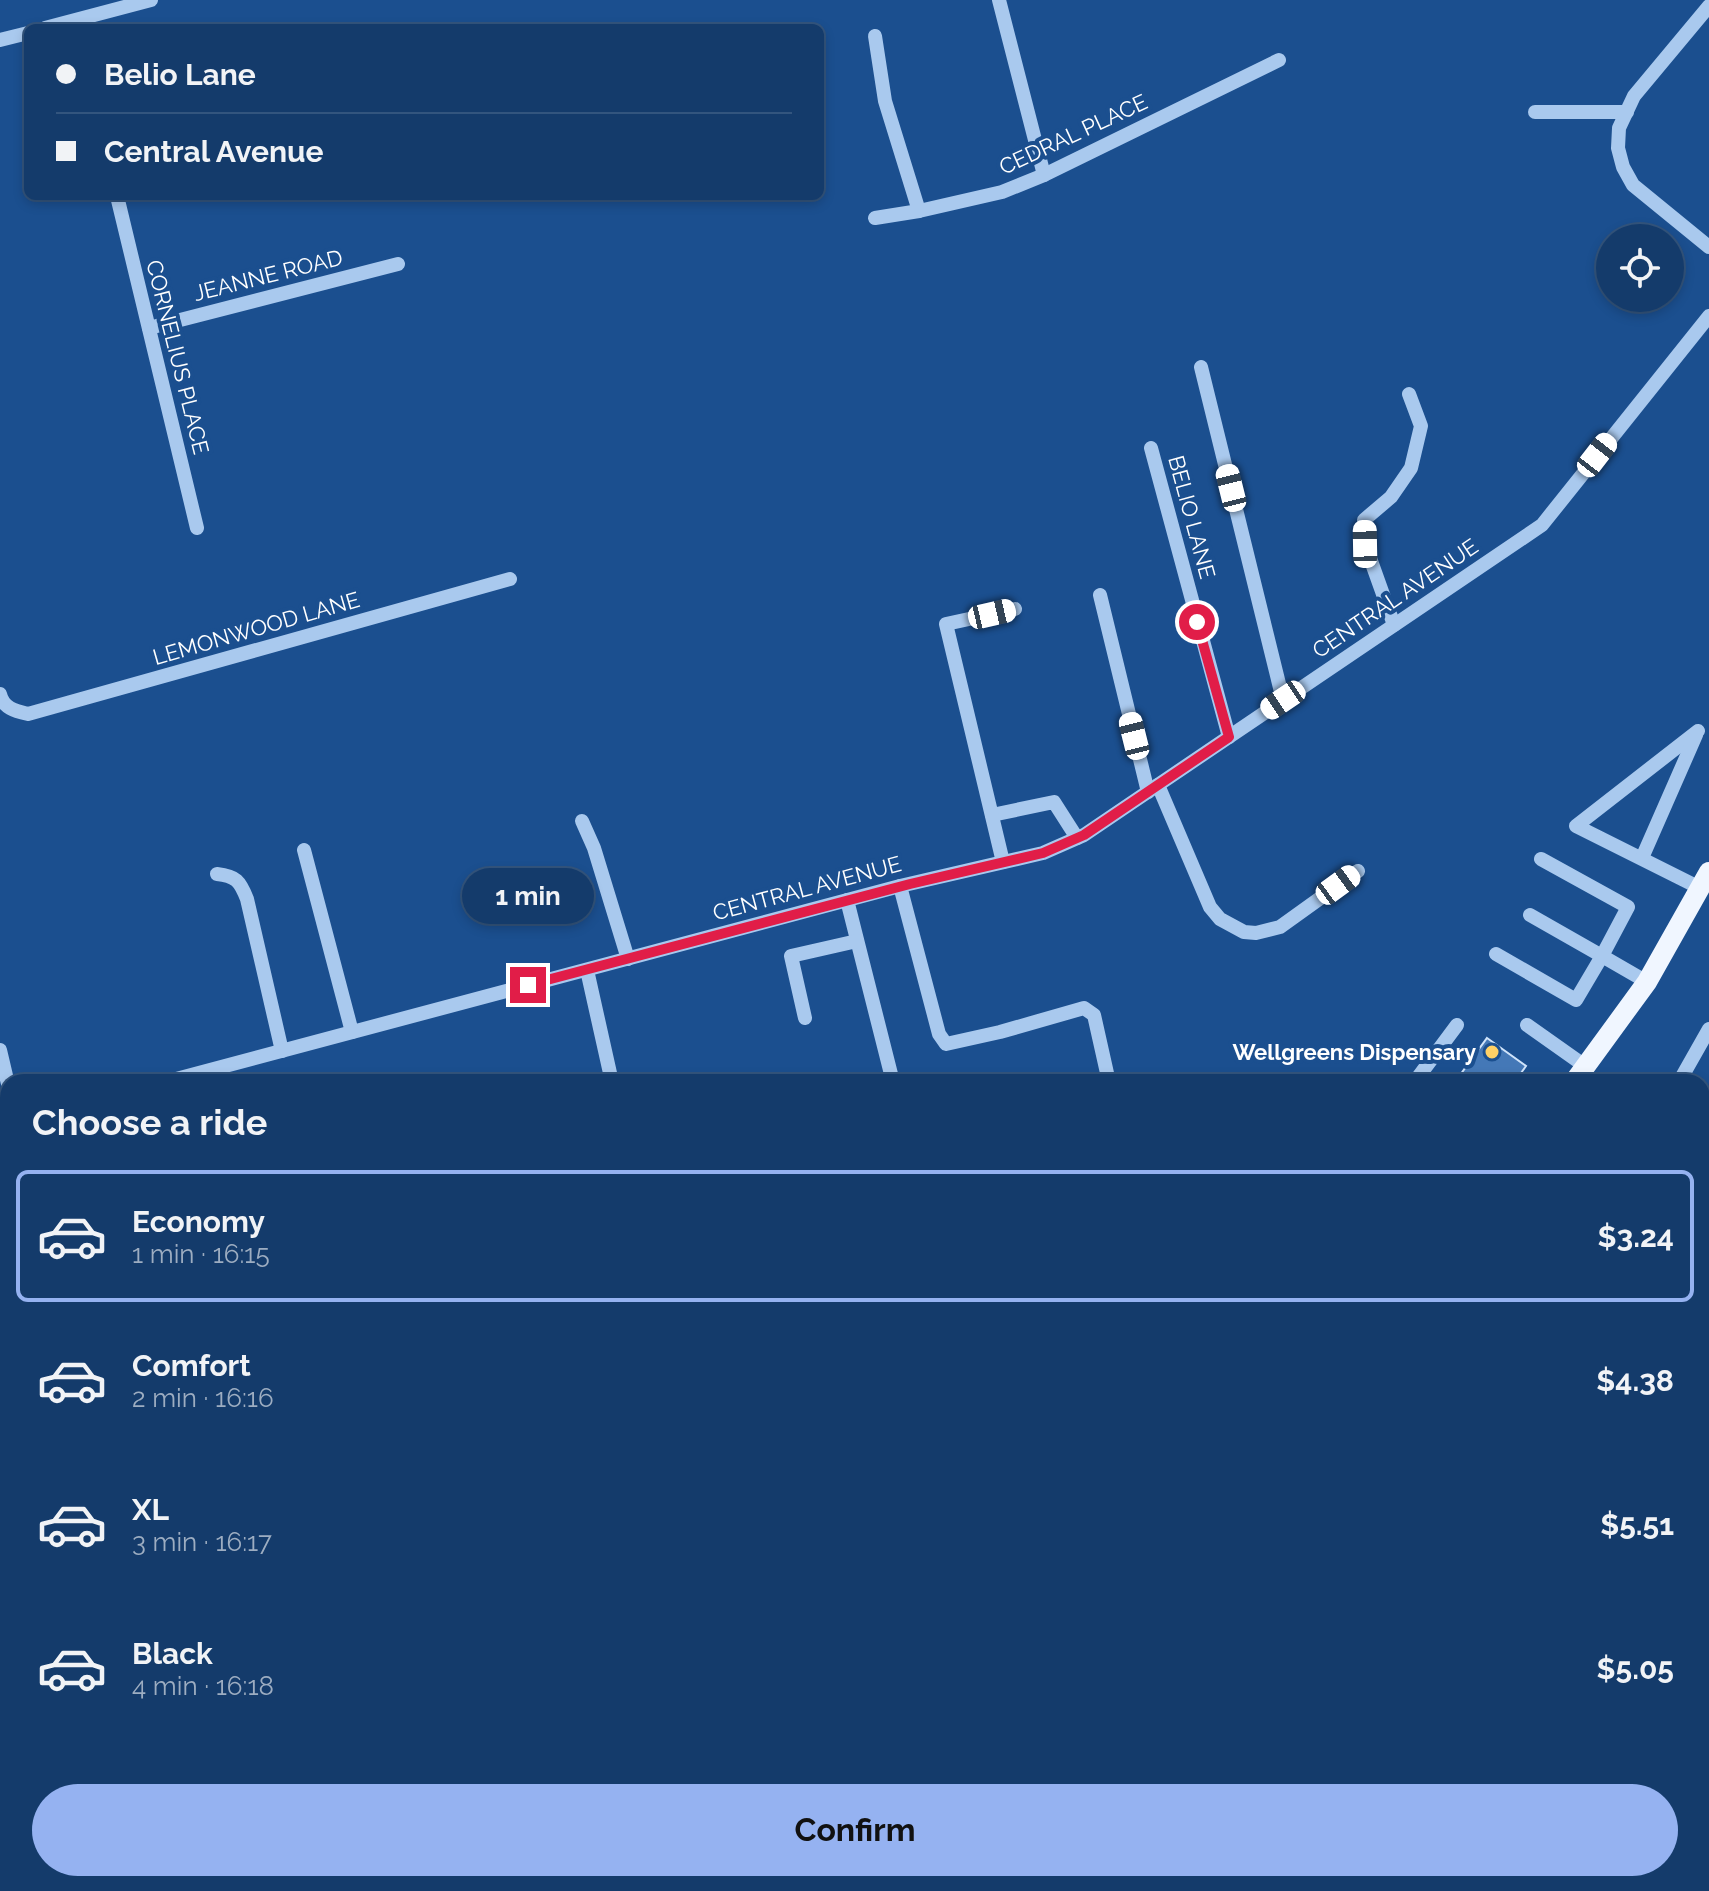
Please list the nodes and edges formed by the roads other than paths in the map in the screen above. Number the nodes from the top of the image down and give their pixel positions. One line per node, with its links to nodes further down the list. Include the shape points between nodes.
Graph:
1 (151, 0): 4 (street)
2 (999, 0): 11 (street)
3 (1709, 6): 10 (street, via 1634,96)
4 (75, 24)
5 (24, 34): 7 (street)
6 (875, 36): 13 (street, via 885,101)
7 (0, 40)
8 (1279, 60): 11 (street, CEDRAL PLACE)
9 (1535, 112): 10 (street)
10 (1627, 112): 15 (street, via 1618,148 1633,185)
11 (1044, 175): 13 (street, CEDRAL PLACE, via 1002,192)
12 (118, 200): 18 (street, CORNELIUS PLACE)
13 (919, 211): 14 (street, CEDRAL PLACE)
14 (875, 218)
15 (1709, 247)
16 (398, 264): 18 (street, JEANNE ROAD)
17 (1709, 316): 26 (street, CENTRAL AVENUE, via 1542,525)
18 (149, 328): 22 (street, CORNELIUS PLACE)
19 (1201, 367): 28 (street)
20 (1409, 394): 26 (street, via 1421,426 1411,468 1391,497 1364,520 1365,544)
21 (1151, 448): 29 (street, BELIO LANE)
22 (197, 528)
23 (510, 579): 27 (street, LEMONWOOD LANE, via 28,714 14,711)
24 (1100, 595): 30 (street)
25 (1015, 609): 31 (street, via 946,624)
26 (1394, 625): 28 (street, CENTRAL AVENUE)
27 (0, 694)
28 (1283, 700): 29 (street, CENTRAL AVENUE)
29 (1229, 737): 30 (street, CENTRAL AVENUE)
30 (1153, 789): 33 (street, CENTRAL AVENUE); 38 (street, via 1210,907 1244,932 1280,927)
31 (992, 815): 33 (street, via 1054,802); 37 (street)
32 (582, 821): 47 (street)
33 (1077, 838): 37 (street, CENTRAL AVENUE)
34 (304, 850): 54 (street)
35 (1642, 858): 35 (street, via 1576,826 1698,731 1692,745); 40 (street)
36 (1541, 859): 46 (street, via 1628,907)
37 (1003, 862): 41 (street, CENTRAL AVENUE)
38 (1358, 871)
39 (217, 874): 56 (street, via 231,875 247,899)
40 (1704, 880): 49 (main road)
41 (900, 886): 42 (street, CENTRAL AVENUE); 61 (street, via 946,1044 1084,1008 1094,1015)
42 (847, 900): 44 (street); 47 (street, CENTRAL AVENUE)
43 (1530, 915): 46 (street)
44 (857, 941): 50 (street, via 791,956); 60 (street)
45 (1496, 954): 46 (street, via 1576,1000)
46 (1602, 956): 49 (street)
47 (628, 959): 48 (street, CENTRAL AVENUE)
48 (587, 970): 54 (street, CENTRAL AVENUE); 59 (street)
49 (1647, 982): 63 (main road)
50 (805, 1018)
51 (1457, 1025): 62 (street)
52 (1527, 1025): 63 (street)
53 (1709, 1029): 64 (street)
54 (352, 1032): 56 (street, CENTRAL AVENUE)
55 (0, 1050): 57 (street)
56 (282, 1051): 58 (street, CENTRAL AVENUE)
57 (6, 1074)
58 (195, 1074)
59 (610, 1074)
60 (891, 1074)
61 (1107, 1074)
62 (1420, 1074)
63 (1580, 1074)
64 (1684, 1074)

